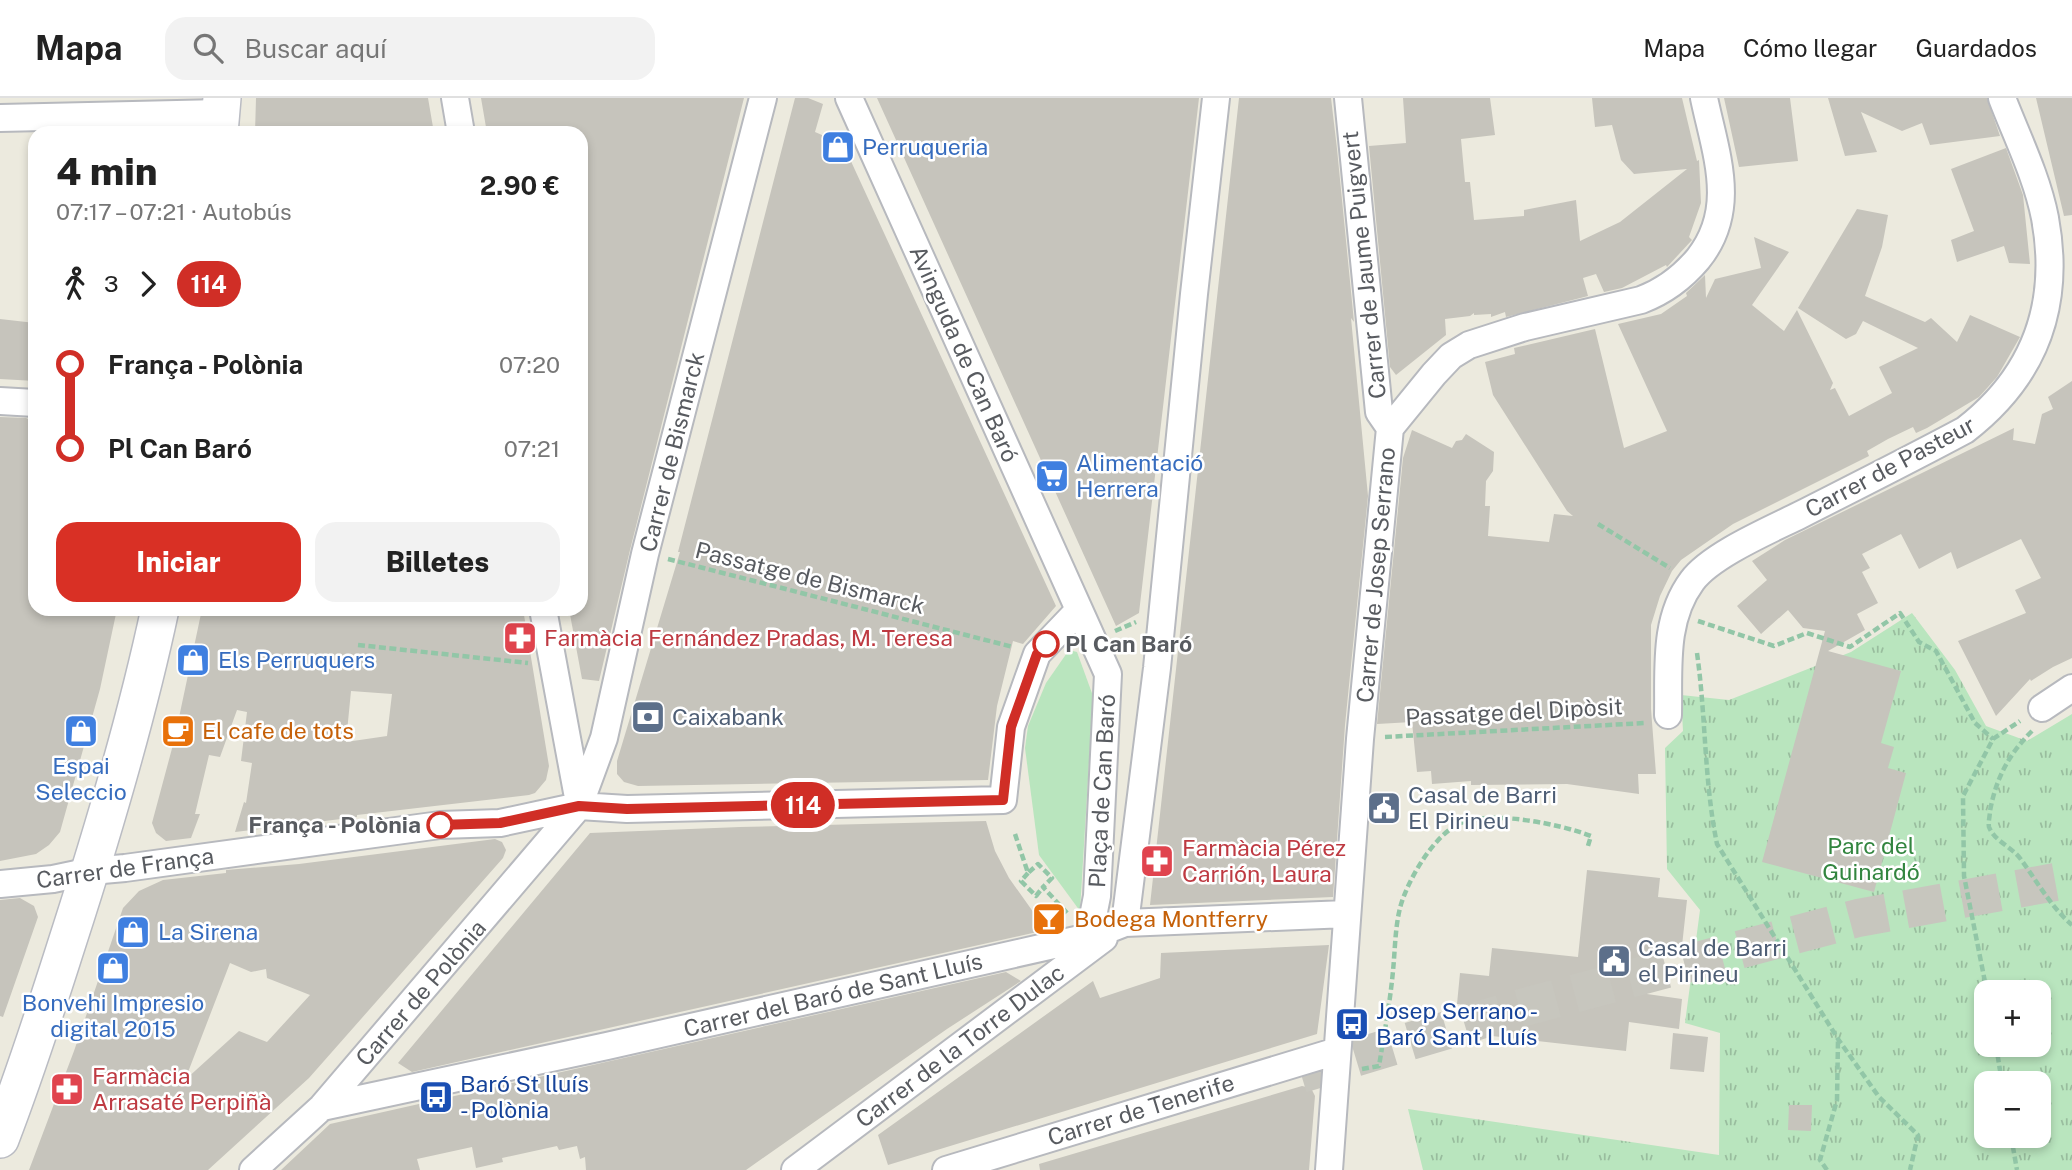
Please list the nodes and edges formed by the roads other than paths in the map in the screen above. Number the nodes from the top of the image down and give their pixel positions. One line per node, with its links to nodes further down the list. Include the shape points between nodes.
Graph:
1 (455, 98): 10 (street)
2 (763, 98): 20 (street, Carrer de Bismarck, via 645,554 604,738)
3 (849, 98): 14 (street, Avinguda de Can Baró)
4 (1216, 98): 24 (street, via 1153,707)
5 (1348, 98): 13 (street, Carrer de Jaume Puigvert, via 1379,412)
6 (1704, 98): 13 (street, Carrer de Josep Serrano, via 1719,167 1721,213 1715,232 1691,267 1674,284 1642,300 1469,345 1451,356)
7 (2001, 98): 19 (street, Carrer de Pasteur, via 2045,218 2050,275 2041,330 2031,355 2004,396 1965,430 1684,577 1670,634)
8 (221, 115): 9 (street)
9 (0, 118)
10 (460, 126)
11 (0, 401): 12 (street)
12 (28, 403)
13 (1390, 428): 23 (street, Carrer de Josep Serrano)
14 (1079, 610): 20 (street, Carrer de França, via 1037,654 1011,727 1003,800 627,809); 25 (street, Plaça de Can Baró, via 1108,674 1097,896)
15 (159, 616): 21 (street, via 144,687)
16 (544, 616): 20 (street)
17 (2072, 688): 18 (street)
18 (2042, 708)
19 (1660, 719)
20 (579, 806): 21 (street, Carrer de França, via 500,823 440,825); 27 (street, Carrer de Polònia)
21 (91, 870): 22 (street, Carrer de França); 28 (street)
22 (0, 884)
23 (1347, 914): 24 (street, Carrer del Baró de Sant Lluís); 26 (street, Carrer de Josep Serrano)
24 (1125, 923): 25 (street, Carrer del Baró de Sant Lluís); 30 (street, Carrer de la Torre Dulac)
25 (1082, 930): 27 (street, Carrer del Baró de Sant Lluís, via 621,1043)
26 (1337, 1051): 31 (street, Carrer de Tenerife); 32 (street, Carrer de Josep Serrano)
27 (323, 1107): 29 (street, Carrer de Polònia)
28 (0, 1139)
29 (253, 1170)
30 (795, 1170)
31 (946, 1170)
32 (1329, 1170)

